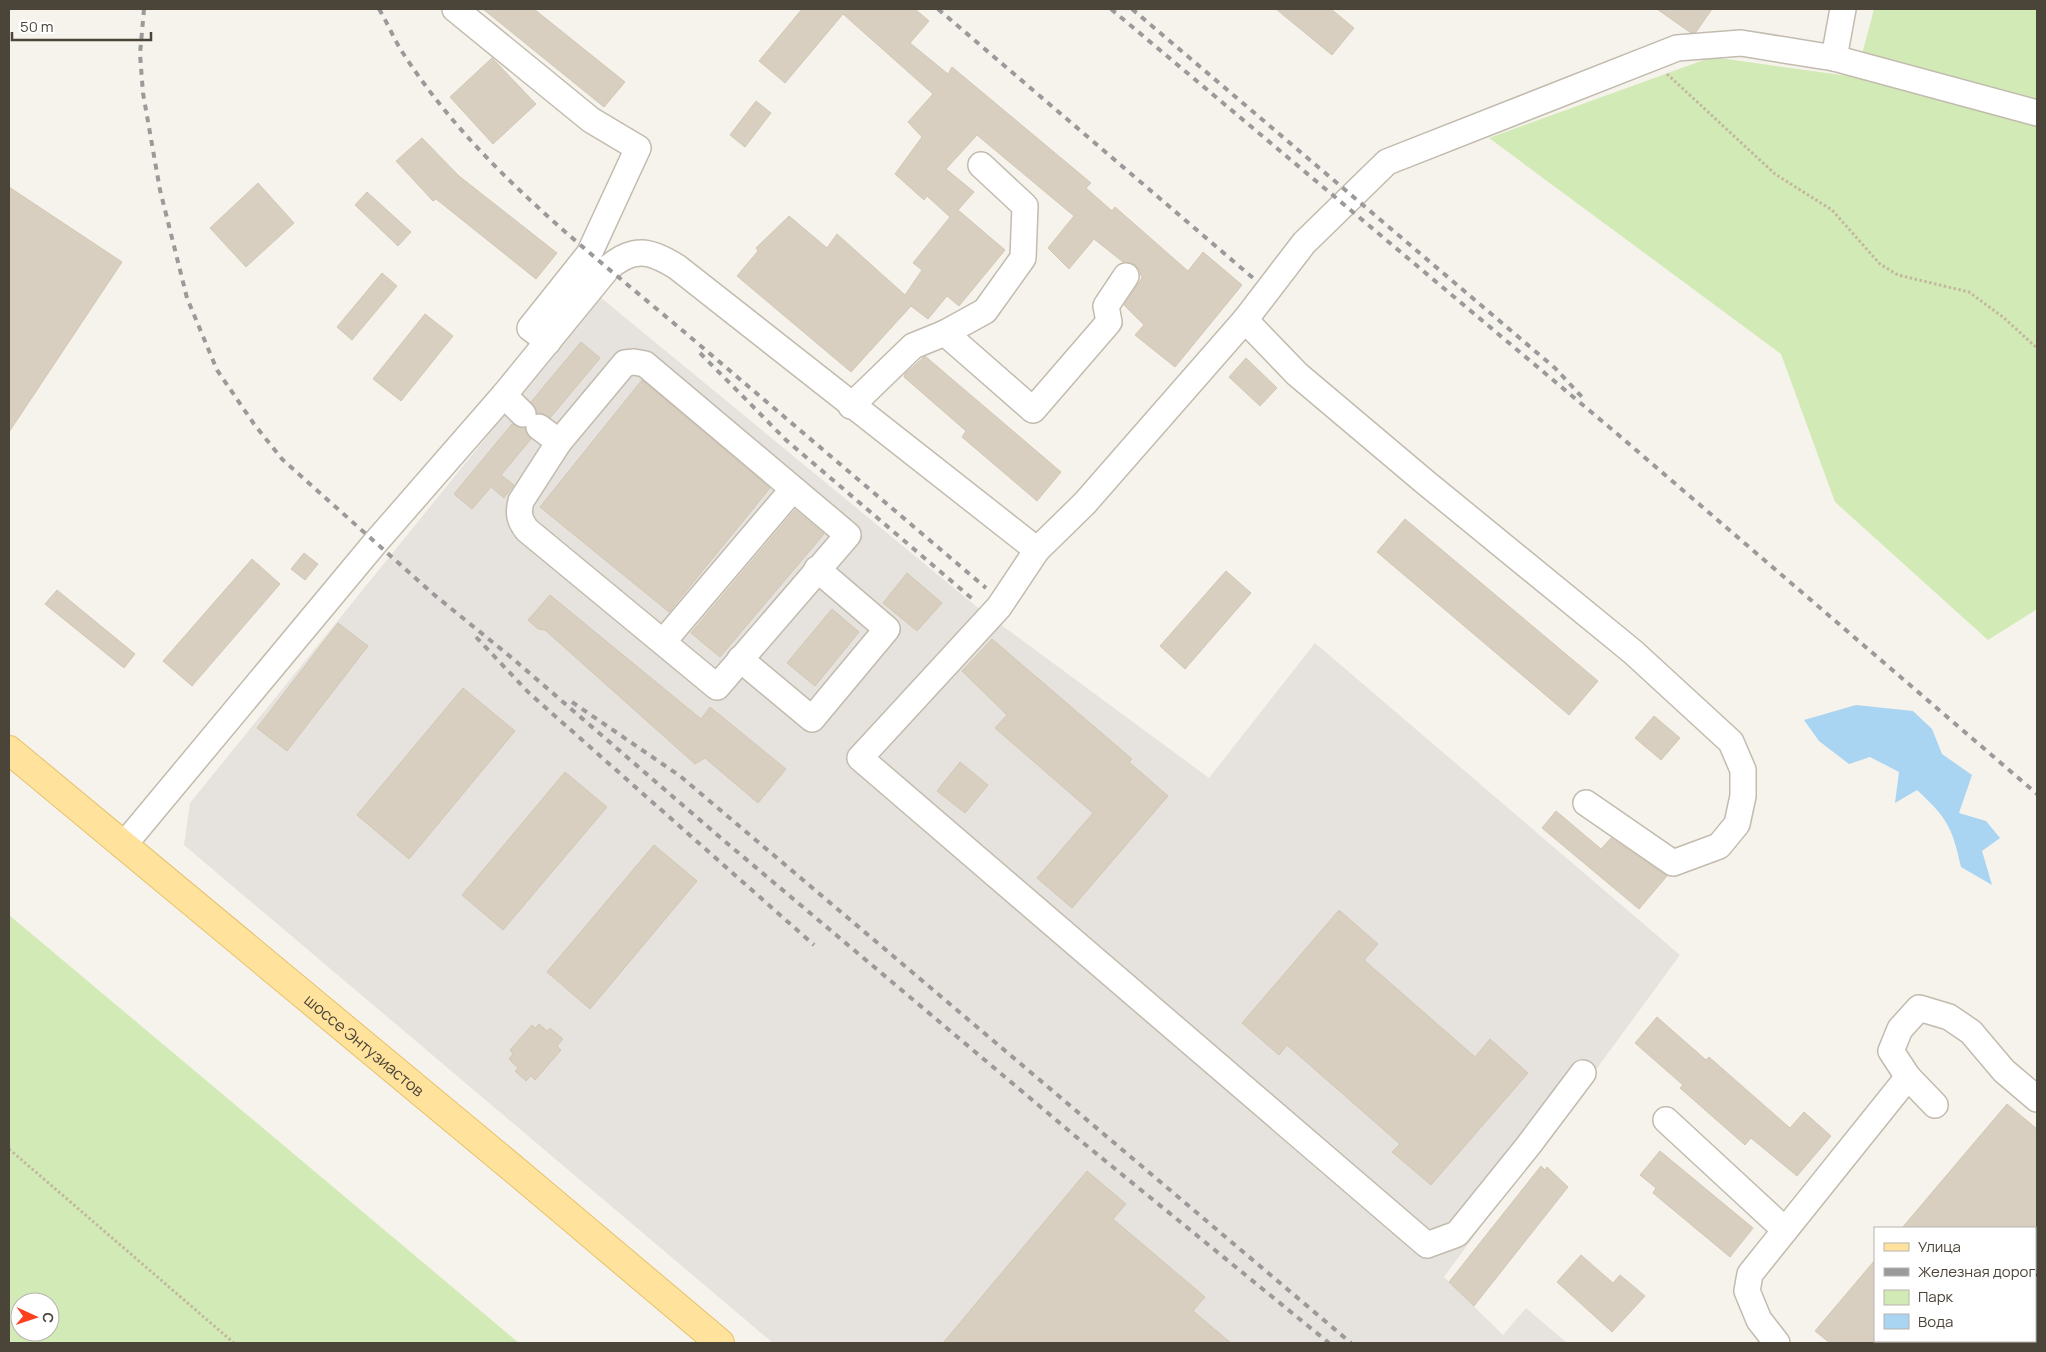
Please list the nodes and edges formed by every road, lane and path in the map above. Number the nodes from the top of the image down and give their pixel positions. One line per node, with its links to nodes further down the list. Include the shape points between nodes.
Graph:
1 (455, 9): 10 (street, via 591,120 638,148 589,254 530,328)
2 (1842, 9): 4 (street)
3 (1650, 58): 4 (street, via 1677,48 1740,43); 8 (street, via 1387,162 1304,243); 11 (path, via 1775,174 1832,210 1880,264 1898,275 1969,292)
4 (1834, 58): 5 (street)
5 (2037, 113)
6 (981, 165): 9 (street, via 1025,206 1023,258 985,311)
7 (1126, 276): 9 (street, via 1106,306 1109,322 1033,410)
8 (1245, 320): 16 (street, via 1085,503); 21 (street, via 1297,374 1633,652 1731,742 1743,770 1743,796 1737,824 1719,846 1674,863)
9 (945, 333): 13 (street, via 913,346)
10 (548, 342): 12 (street); 13 (street, via 616,261 631,254 657,254 677,266)
11 (2037, 348)
12 (504, 395): 14 (street); 22 (street, via 375,543)
13 (851, 406): 16 (street)
14 (559, 442): 15 (street, via 625,363 645,364); 18 (street, via 522,501 521,523)
15 (793, 489): 17 (street, via 848,535); 18 (street)
16 (1037, 550): 23 (street, via 999,607 860,758 1427,1245 1457,1234)
17 (817, 569): 19 (street); 19 (street, via 887,629 812,719)
18 (663, 642): 19 (street, via 717,687)
19 (740, 659)
20 (9, 750): 22 (main road, шоссе Энтузиастов)
21 (1586, 803)
22 (123, 846): 31 (main road, шоссе Энтузиастов)
23 (1583, 1073)
24 (1908, 1077): 25 (street, via 1891,1051 1900,1029 1919,1008 1949,1016 1971,1032 2004,1071); 26 (street); 29 (street)
25 (2037, 1099)
26 (1935, 1105)
27 (1666, 1120): 29 (street)
28 (9, 1149): 30 (path)
29 (1785, 1230): 32 (street, via 1750,1274 1747,1291 1760,1320)
30 (234, 1343)
31 (720, 1343)
32 (1777, 1343)

